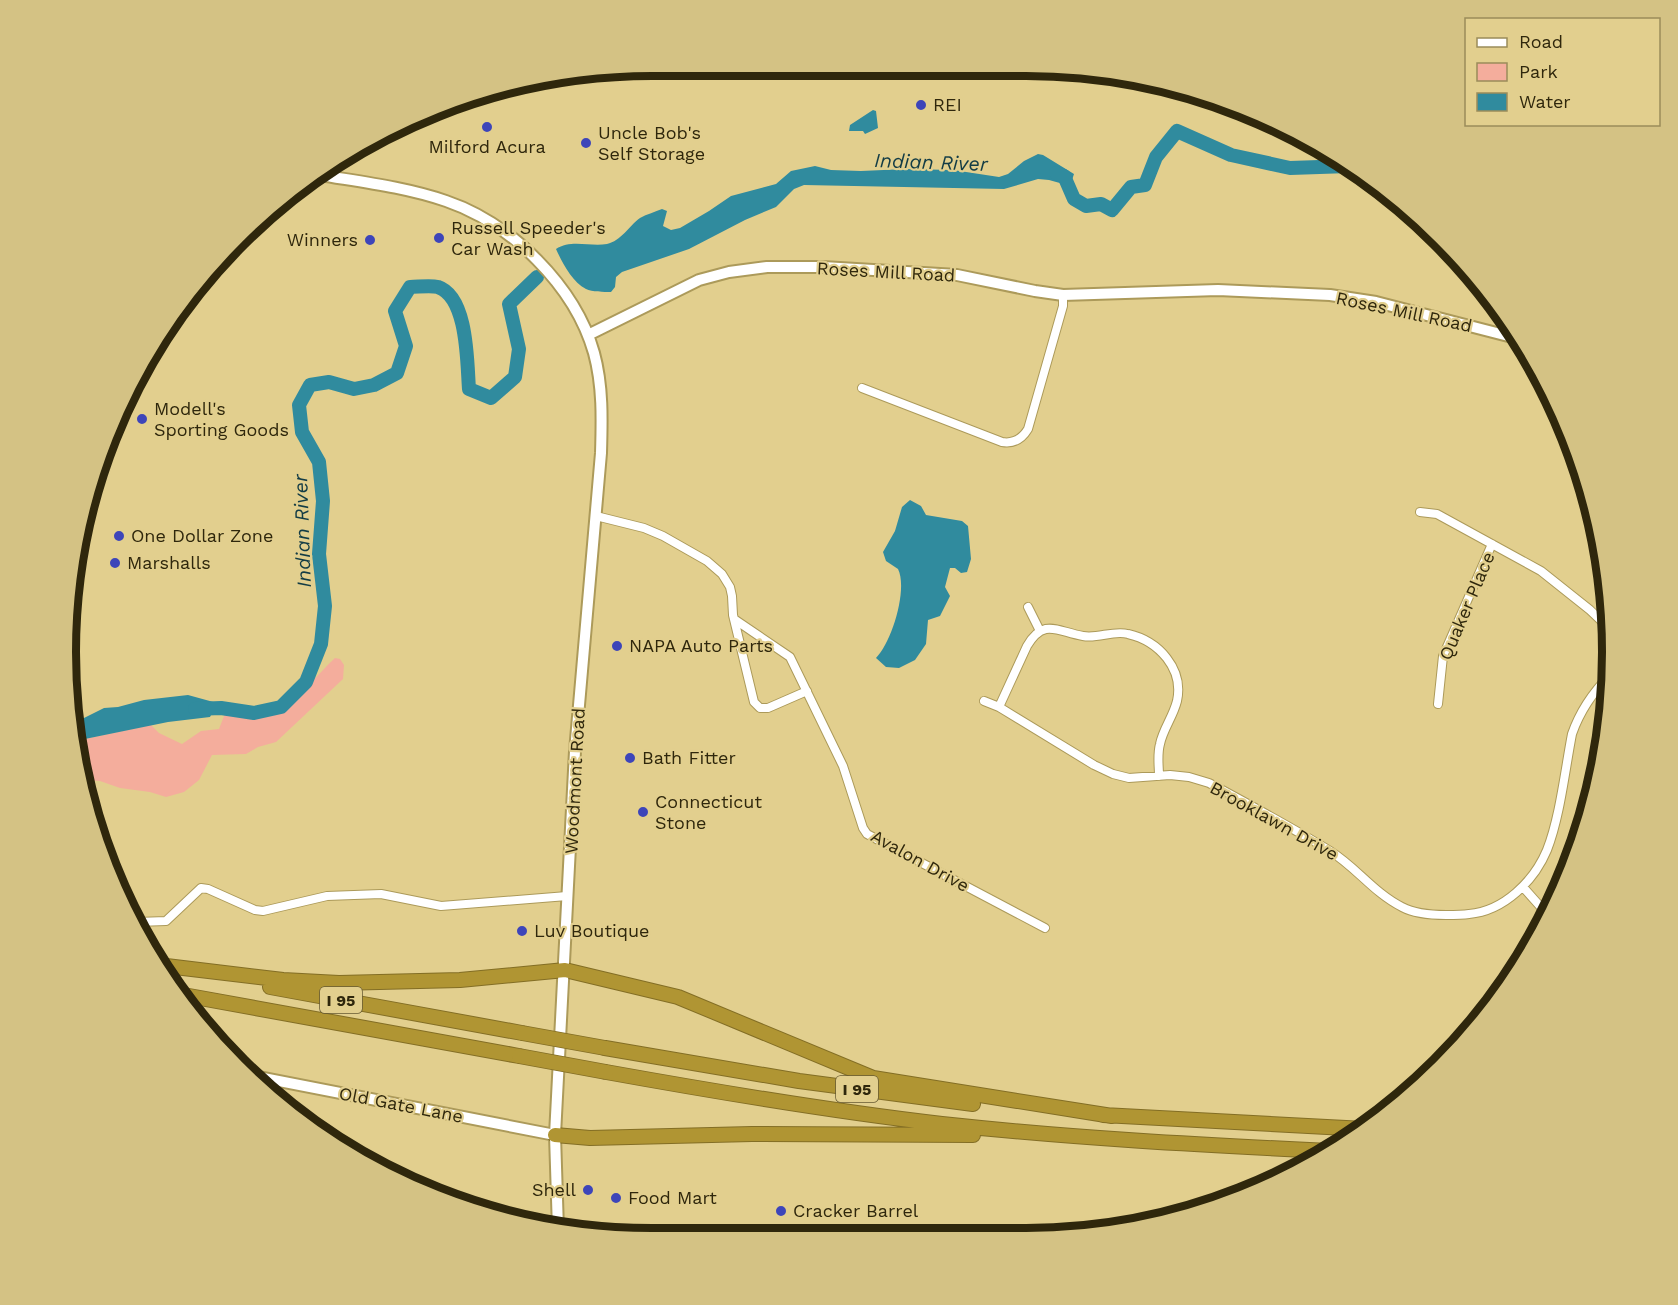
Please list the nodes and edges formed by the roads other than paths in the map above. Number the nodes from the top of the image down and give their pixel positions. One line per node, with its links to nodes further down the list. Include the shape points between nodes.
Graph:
1 (329, 176): 3 (main road, via 418,192 489,221 542,265)
2 (1063, 295): 3 (main road, Roses Mill Road, via 957,275 767,267 699,280); 4 (main road, Roses Mill Road, via 1218,290 1330,295 1376,302); 5 (street, via 1028,429 1016,441 1002,442)
3 (588, 335): 7 (main road, Woodmont Road, via 598,371 602,413)
4 (1506, 335)
5 (862, 388)
6 (1420, 512): 8 (street, via 1437,514)
7 (596, 516): 10 (street, via 644,528 712,565 730,587); 20 (main road, Woodmont Road, via 576,734)
8 (1492, 544): 11 (street, via 1541,570); 16 (street, Quaker Place, via 1443,656)
9 (1028, 607): 12 (street)
10 (734, 619): 14 (street, Avalon Drive, via 790,657); 14 (street, via 756,705 768,708)
11 (1600, 620)
12 (1040, 631): 17 (street, via 1027,646); 18 (street, via 1058,629 1088,637 1127,634 1153,645 1168,659 1177,677 1178,694 1160,742)
13 (1600, 686): 19 (street, Brooklawn Drive, via 1577,720 1548,848)
14 (807, 691): 23 (street, Avalon Drive, via 843,767 867,834)
15 (984, 701): 17 (street, Brooklawn Drive)
16 (1438, 704)
17 (999, 706): 18 (street, Brooklawn Drive, via 1105,771 1129,778)
18 (1159, 776): 19 (street, Brooklawn Drive, via 1189,777 1226,792 1330,851 1378,891 1409,910 1436,915 1471,914 1493,907)
19 (1523, 887): 21 (street)
20 (567, 896): 22 (street, via 441,906 381,894 327,896 263,911 201,888 166,921); 26 (main road, Woodmont Road)
21 (1542, 908)
22 (144, 922)
23 (1045, 928)
24 (171, 967): 26 (highway, via 283,981 339,983 460,980)
25 (171, 968): 29 (highway, I 95, bridge, via 742,1072 979,1104)
26 (565, 970): 29 (highway, via 678,998 873,1078); 31 (main road, Woodmont Road)
27 (191, 996): 32 (highway, I 95, bridge, via 732,1094 855,1113)
28 (266, 1079): 31 (main road, Old Gate Lane)
29 (1112, 1116): 30 (highway, I 95)
30 (1350, 1128)
31 (555, 1135): 32 (highway); 34 (main road, Woodmont Road)
32 (1055, 1135): 33 (highway, I 95)
33 (1315, 1150)
34 (558, 1220)

